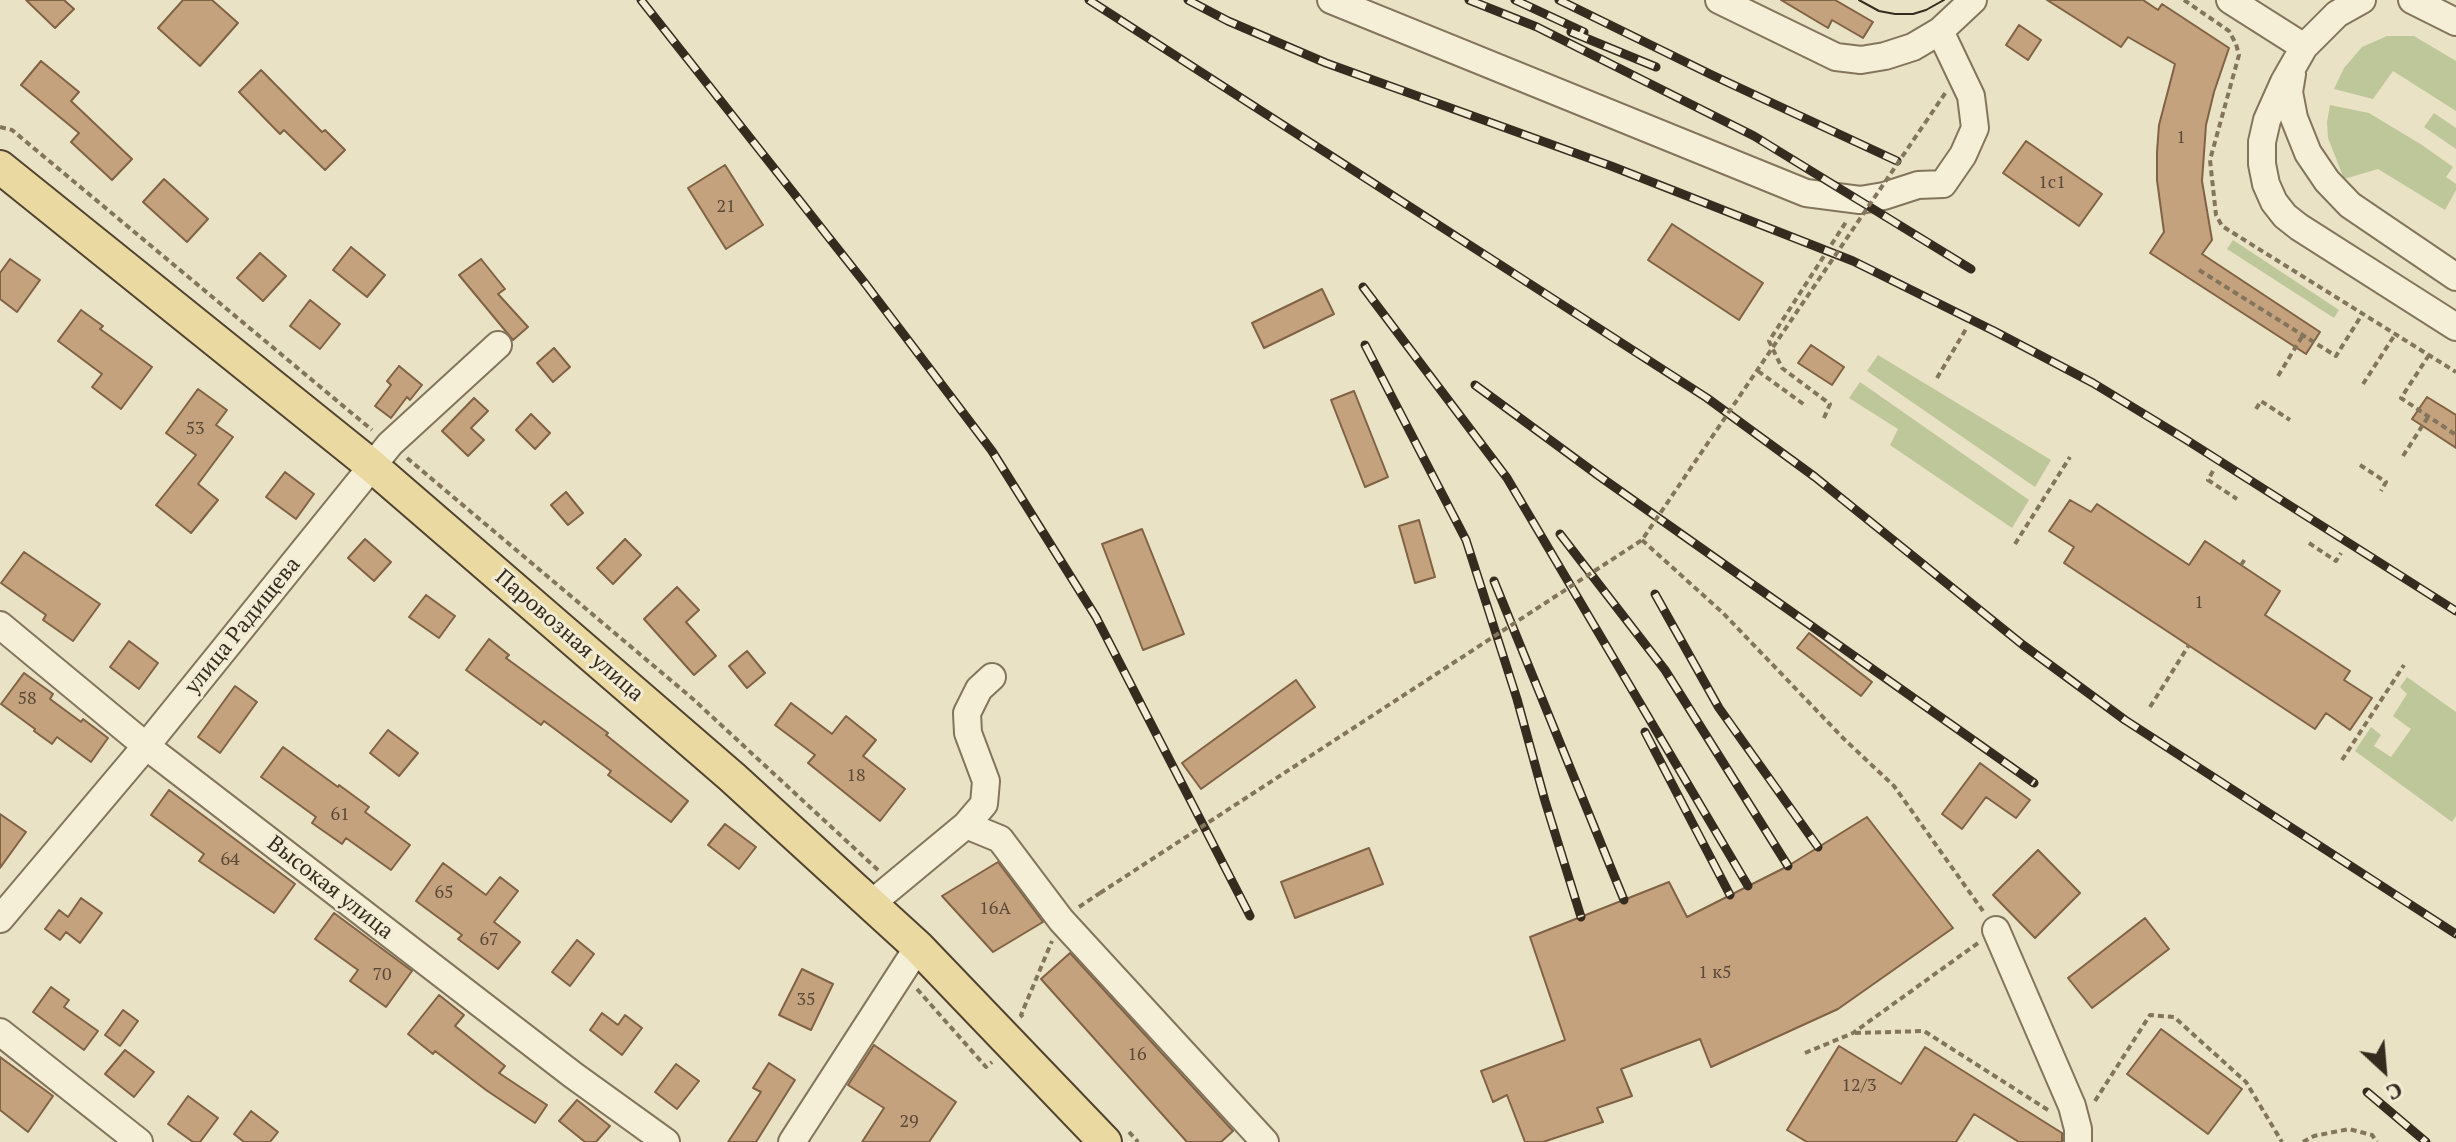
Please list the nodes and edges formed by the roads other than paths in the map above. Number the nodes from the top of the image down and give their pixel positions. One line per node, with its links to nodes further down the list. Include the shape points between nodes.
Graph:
1 (1331, 0): 8 (street, via 1806,193 1860,200 1943,184 1963,155 1975,128 1971,96)
2 (1719, 0): 8 (street, via 1836,57 1885,56)
3 (1973, 0): 8 (street)
4 (2230, 0): 9 (street)
5 (2362, 0): 9 (street, via 2337,14)
6 (2412, 0): 7 (street)
7 (2456, 22)
8 (1940, 31)
9 (2298, 57): 11 (street, via 2289,92 2294,118 2327,181 2350,205); 12 (street, via 2262,142 2262,164 2274,202 2299,227)
10 (0, 167): 14 (main road, Паровозная улица)
11 (2456, 277)
12 (2456, 327)
13 (498, 345): 14 (street, улица Радищева)
14 (372, 466): 17 (street, улица Радищева); 19 (main road, Паровозная улица)
15 (0, 625): 17 (street, Высокая улица)
16 (992, 677): 18 (street, via 967,713 968,733 986,781 984,804)
17 (146, 746): 20 (street, улица Радищева); 27 (street, Высокая улица)
18 (966, 825): 19 (street); 29 (street, via 1000,839 1061,920)
19 (872, 903): 22 (main road, Паровозная улица)
20 (0, 919)
21 (1996, 930): 25 (street, via 2072,1106)
22 (918, 947): 24 (main road, Паровозная улица); 28 (street)
23 (0, 1032): 26 (street)
24 (1116, 1136)
25 (2078, 1136)
26 (139, 1142)
27 (666, 1142)
28 (792, 1142)
29 (1265, 1142)

